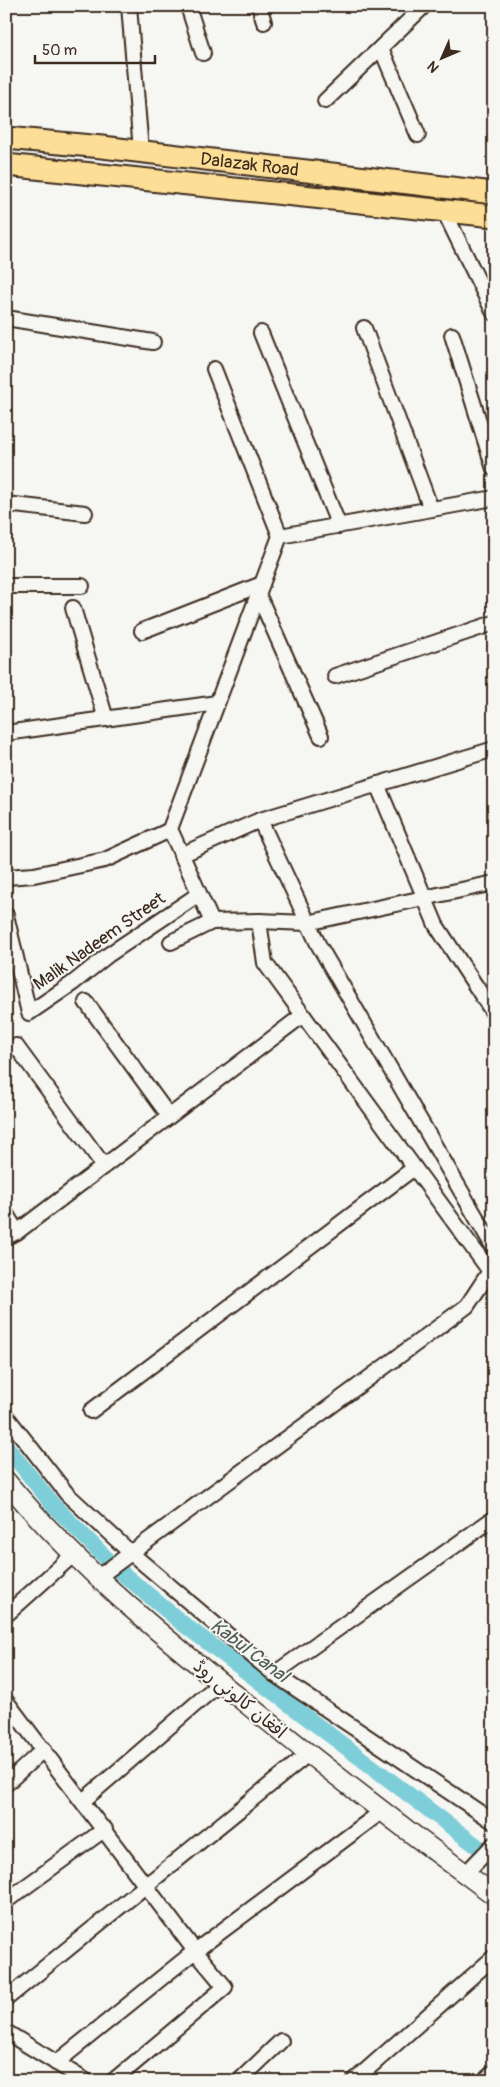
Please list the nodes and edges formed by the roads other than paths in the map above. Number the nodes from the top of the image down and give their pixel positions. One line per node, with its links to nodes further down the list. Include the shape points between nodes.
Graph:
1 (129, 6): 11 (street)
2 (188, 6): 7 (street)
3 (259, 6): 5 (street)
4 (424, 6): 6 (street)
5 (264, 22)
6 (381, 48): 8 (street); 9 (street)
7 (203, 54)
8 (325, 101)
9 (418, 134)
10 (6, 138): 11 (main road, Dalazak Road)
11 (141, 151): 13 (main road, Dalazak Road)
12 (6, 165): 15 (main road, Dalazak Road)
13 (453, 188): 14 (main road, Dalazak Road); 15 (main road)
14 (494, 193)
15 (448, 211): 16 (main road, Dalazak Road); 17 (street)
16 (494, 216)
17 (493, 310)
18 (6, 318): 22 (street)
19 (364, 328): 27 (street)
20 (261, 332): 29 (street)
21 (452, 335): 24 (street)
22 (153, 342)
23 (214, 370): 30 (street)
24 (494, 469)
25 (494, 498): 27 (street)
26 (6, 504): 28 (street)
27 (431, 509): 29 (street)
28 (85, 513)
29 (339, 526): 30 (street)
30 (280, 536): 33 (street)
31 (6, 586): 32 (street)
32 (82, 586)
33 (260, 589): 36 (street); 38 (street); 41 (street)
34 (72, 608): 39 (street)
35 (494, 623): 37 (street)
36 (142, 631)
37 (335, 676)
38 (217, 703): 39 (street); 45 (street)
39 (106, 719): 40 (street)
40 (6, 733)
41 (321, 736)
42 (494, 749): 43 (street)
43 (377, 784): 44 (street); 50 (street)
44 (260, 820): 46 (street); 54 (street)
45 (170, 830): 46 (street); 47 (street, via 104,860 34,875)
46 (181, 855): 49 (street)
47 (6, 876)
48 (494, 882): 50 (street)
49 (199, 894): 51 (street, Malik Nadeem Street, via 29,1012); 53 (street)
50 (424, 898): 54 (street); 57 (street, via 436,924)
51 (6, 915)
52 (259, 921): 53 (street); 54 (street); 58 (street, via 265,963)
53 (212, 922): 55 (street)
54 (307, 923): 65 (street)
55 (171, 942)
56 (86, 1002): 60 (street)
57 (494, 1014)
58 (303, 1015): 60 (street); 62 (street)
59 (16, 1046): 61 (street)
60 (169, 1116): 61 (street)
61 (104, 1166): 64 (street)
62 (414, 1168): 66 (street); 67 (street)
63 (6, 1214): 64 (street)
64 (12, 1235)
65 (494, 1248)
66 (491, 1268): 71 (street, via 467,1306)
67 (91, 1411)
68 (6, 1416): 71 (street, via 66,1494)
69 (6, 1481): 72 (main road, افغان کالونی روڈ)
70 (494, 1518): 75 (street)
71 (129, 1554): 73 (street); 75 (street)
72 (73, 1555): 73 (main road, افغان کالونی روڈ); 74 (street)
73 (100, 1576): 76 (main road, افغان کالونی روڈ, via 167,1641)
74 (6, 1615)
75 (274, 1674): 83 (street)
76 (220, 1683): 79 (main road, افغان کالونی روڈ); 81 (street)
77 (6, 1701): 78 (street)
78 (44, 1749): 80 (street); 81 (street)
79 (308, 1754): 82 (main road, افغان کالونی روڈ); 87 (street)
80 (6, 1784)
81 (83, 1800): 84 (street)
82 (381, 1812): 86 (main road, افغان کالونی روڈ); 90 (street)
83 (494, 1822)
84 (105, 1829): 87 (street); 89 (street)
85 (494, 1844): 86 (street)
86 (469, 1870): 88 (main road, افغان کالونی روڈ)
87 (146, 1884): 90 (street); 92 (street)
88 (494, 1895)
89 (6, 1901)
90 (195, 1951): 95 (street); 98 (street, via 225,1986)
91 (494, 1958): 100 (street)
92 (6, 1999)
93 (6, 2032): 95 (street)
94 (281, 2040): 99 (street)
95 (56, 2063): 97 (street)
96 (494, 2072): 101 (street)
97 (86, 2081)
98 (113, 2081)
99 (239, 2081)
100 (354, 2081)
101 (484, 2081)

